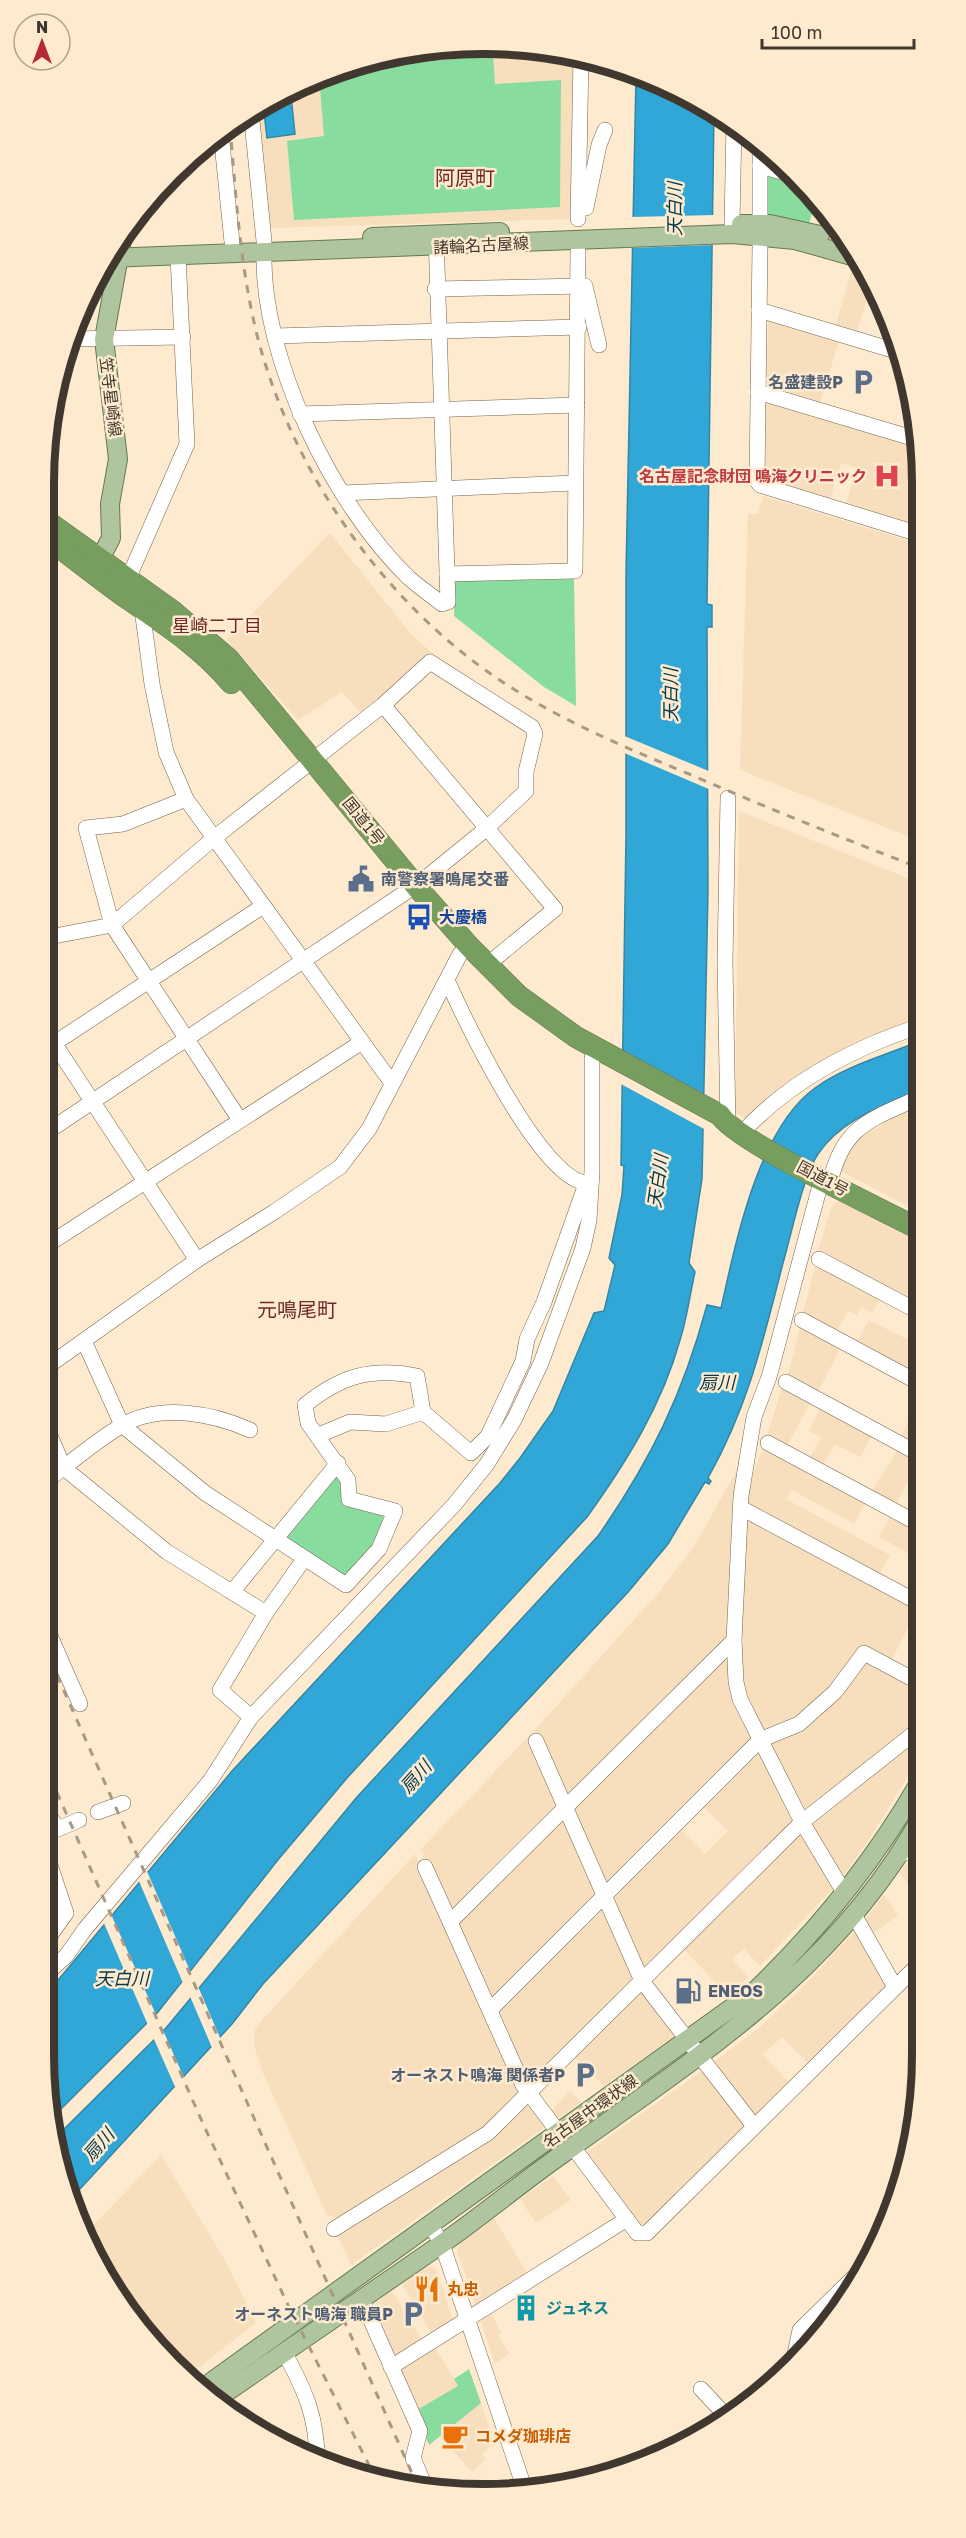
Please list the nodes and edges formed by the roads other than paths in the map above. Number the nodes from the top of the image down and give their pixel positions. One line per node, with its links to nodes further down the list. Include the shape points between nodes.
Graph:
1 (581, 66): 3 (street, via 578,214 586,208)
2 (252, 122): 14 (street)
3 (605, 130)
4 (734, 135): 10 (street)
5 (222, 143): 13 (street)
6 (760, 155): 7 (street)
7 (760, 166): 8 (street); 9 (street)
8 (777, 171)
9 (760, 214)
10 (730, 228): 11 (main road, 諸輪名古屋線, via 770,224); 12 (main road, 諸輪名古屋線); 19 (main road, 諸輪名古屋線)
11 (836, 240)
12 (435, 241): 14 (main road, 諸輪名古屋線); 23 (street)
13 (232, 242): 14 (main road, 諸輪名古屋線); 16 (main road, 諸輪名古屋線)
14 (264, 246): 20 (main road, 諸輪名古屋線); 27 (street, via 263,274)
15 (760, 246): 24 (street)
16 (124, 248)
17 (123, 249): 20 (main road, 諸輪名古屋線)
18 (578, 250): 22 (street)
19 (846, 254)
20 (178, 256): 28 (street)
21 (115, 262): 30 (main road, 笠寺星崎線)
22 (579, 286): 23 (street); 25 (street); 31 (street, via 585,286)
23 (435, 289): 26 (street)
24 (759, 310): 32 (street); 33 (street)
25 (579, 327): 26 (street); 34 (street)
26 (438, 330): 27 (street); 35 (street)
27 (275, 336): 36 (street)
28 (183, 338): 30 (street); 46 (street, via 187,444)
29 (79, 339): 30 (street)
30 (104, 339): 44 (main road, 笠寺星崎線, via 118,459 110,504 111,538)
31 (599, 345)
32 (890, 349)
33 (758, 392): 37 (street); 42 (street, via 760,485)
34 (577, 405): 35 (street); 38 (street)
35 (442, 410): 36 (street); 39 (street)
36 (300, 414): 40 (street)
37 (909, 437)
38 (575, 483): 39 (street); 45 (street, via 575,571)
39 (445, 490): 40 (street); 45 (street)
40 (342, 493): 45 (street, via 409,578 441,604 448,602)
41 (54, 526): 44 (highway, 国道1号)
42 (912, 532)
43 (54, 543): 47 (highway, 国道1号)
44 (100, 559): 46 (highway, 国道1号)
45 (447, 574)
46 (128, 579): 47 (street); 49 (highway, 国道1号, via 205,635 228,658)
47 (142, 609): 49 (highway, 国道1号, via 166,623 218,667); 51 (street, via 166,752)
48 (383, 705): 49 (street); 52 (street); 52 (street, via 430,662 532,728 535,734 526,791)
49 (309, 763): 53 (street); 54 (highway, 国道1号)
50 (728, 798): 74 (street, via 725,962)
51 (186, 799): 53 (street); 56 (street, via 123,824 86,828)
52 (487, 828): 54 (street); 60 (street, via 555,909)
53 (214, 838): 55 (street); 56 (street)
54 (411, 889): 58 (highway, 国道1号); 59 (street)
55 (263, 906): 59 (street); 62 (street)
56 (112, 925): 57 (street); 62 (street)
57 (54, 936)
58 (464, 950): 60 (highway, 国道1号); 61 (street); 68 (highway, 国道1号, via 528,1018 571,1047)
59 (303, 961): 64 (street); 65 (street)
60 (488, 965): 68 (highway, 国道1号, via 519,996)
61 (447, 980): 69 (street); 77 (street, via 514,1109 548,1157 569,1178)
62 (149, 981): 64 (street); 66 (street)
63 (912, 1029): 74 (street, via 874,1043 814,1074)
64 (187, 1039): 71 (street); 72 (street)
65 (362, 1042): 69 (street); 72 (street)
66 (54, 1044)
67 (54, 1053): 71 (street)
68 (595, 1056): 74 (highway, 国道1号); 77 (street)
69 (392, 1083): 81 (street, via 369,1129 340,1167)
70 (912, 1101): 75 (street, via 853,1132)
71 (92, 1102): 73 (street); 76 (street)
72 (240, 1120): 76 (street)
73 (54, 1127)
74 (732, 1128): 75 (highway, 国道1号)
75 (823, 1178): 78 (highway, 国道1号); 98 (street, via 769,1377 754,1417)
76 (145, 1181): 79 (street); 81 (street)
77 (588, 1183): 88 (street, via 527,1339 523,1361 488,1436 471,1453); 109 (street, via 589,1220 583,1248 541,1363 514,1420 487,1464 454,1505)
78 (912, 1225)
79 (54, 1240)
80 (819, 1259): 82 (street)
81 (197, 1260): 84 (street)
82 (912, 1308)
83 (802, 1320): 86 (street)
84 (84, 1341): 85 (street); 89 (street)
85 (54, 1362)
86 (912, 1379)
87 (786, 1382): 94 (street)
88 (423, 1412): 91 (street, via 386,1424 350,1422); 91 (street, via 417,1376 394,1371 364,1373 328,1387 305,1405 308,1423)
89 (122, 1425): 90 (street, via 151,1414 198,1414 225,1419); 96 (street); 100 (street, via 205,1493)
90 (250, 1430)
91 (319, 1435): 95 (street)
92 (768, 1443): 99 (street)
93 (54, 1445): 96 (street)
94 (912, 1450)
95 (338, 1463): 100 (street); 101 (street, via 348,1480 349,1499 395,1511 379,1549 346,1585)
96 (64, 1468): 97 (street); 102 (street, via 167,1552)
97 (54, 1476)
98 (741, 1508): 103 (street); 105 (street)
99 (912, 1520)
100 (275, 1538): 101 (street); 102 (street)
101 (304, 1559): 104 (street)
102 (232, 1592): 104 (street)
103 (912, 1599)
104 (266, 1613): 109 (street, via 220,1690)
105 (734, 1640): 111 (street, via 736,1682); 115 (street)
106 (54, 1645): 108 (street)
107 (912, 1679): 111 (street, via 864,1653 835,1692 800,1724)
108 (80, 1704)
109 (251, 1717): 132 (street, via 210,1781)
110 (912, 1736): 118 (street)
111 (760, 1740): 118 (street); 126 (street)
112 (536, 1741): 115 (street)
113 (912, 1795): 125 (main road, 名古屋中環状線)
114 (123, 1803): 116 (street)
115 (565, 1808): 126 (street); 129 (street)
116 (98, 1812)
117 (79, 1820): 119 (street, via 58,1829)
118 (802, 1822): 125 (street); 134 (street)
119 (54, 1823)
120 (912, 1832): 122 (main road, 名古屋中環状線)
121 (912, 1850): 122 (street)
122 (898, 1855): 128 (main road, 名古屋中環状線)
123 (425, 1867): 129 (street)
124 (54, 1877): 127 (street)
125 (845, 1893): 137 (main road, 名古屋中環状線, via 798,1949 755,1991)
126 (604, 1896): 134 (street); 136 (street)
127 (66, 1913): 130 (street); 131 (street)
128 (853, 1913): 135 (street); 138 (main road, 名古屋中環状線, via 765,2006)
129 (450, 1922): 136 (street)
130 (54, 1924)
131 (54, 1930)
132 (54, 1967)
133 (912, 1971): 135 (street)
134 (642, 1981): 137 (street); 139 (street)
135 (895, 1987): 140 (street)
136 (490, 2010): 139 (street)
137 (688, 2041): 138 (street); 141 (main road, 名古屋中環状線)
138 (701, 2057): 140 (street); 142 (main road, 名古屋中環状線)
139 (528, 2094): 141 (street); 145 (street, via 488,2133)
140 (754, 2126): 143 (street, via 647,2233 637,2233)
141 (559, 2133): 144 (main road, 名古屋中環状線)
142 (573, 2146): 143 (street); 146 (main road, 名古屋中環状線)
143 (627, 2219): 149 (street)
144 (431, 2226): 146 (street); 153 (main road, 名古屋中環状線)
145 (334, 2229)
146 (441, 2244): 148 (main road, 名古屋中環状線); 149 (street)
147 (844, 2287): 150 (street, via 800,2330)
148 (361, 2298): 151 (main road, 名古屋中環状線); 152 (street)
149 (466, 2319): 152 (street); 159 (street)
150 (796, 2348)
151 (284, 2352): 155 (main road, 名古屋中環状線); 157 (street, via 300,2381 317,2430)
152 (391, 2367): 158 (street, via 420,2431 412,2457)
153 (208, 2384)
154 (701, 2389): 156 (street)
155 (222, 2395)
156 (722, 2411)
157 (317, 2450)
158 (422, 2479)
159 (522, 2482)

